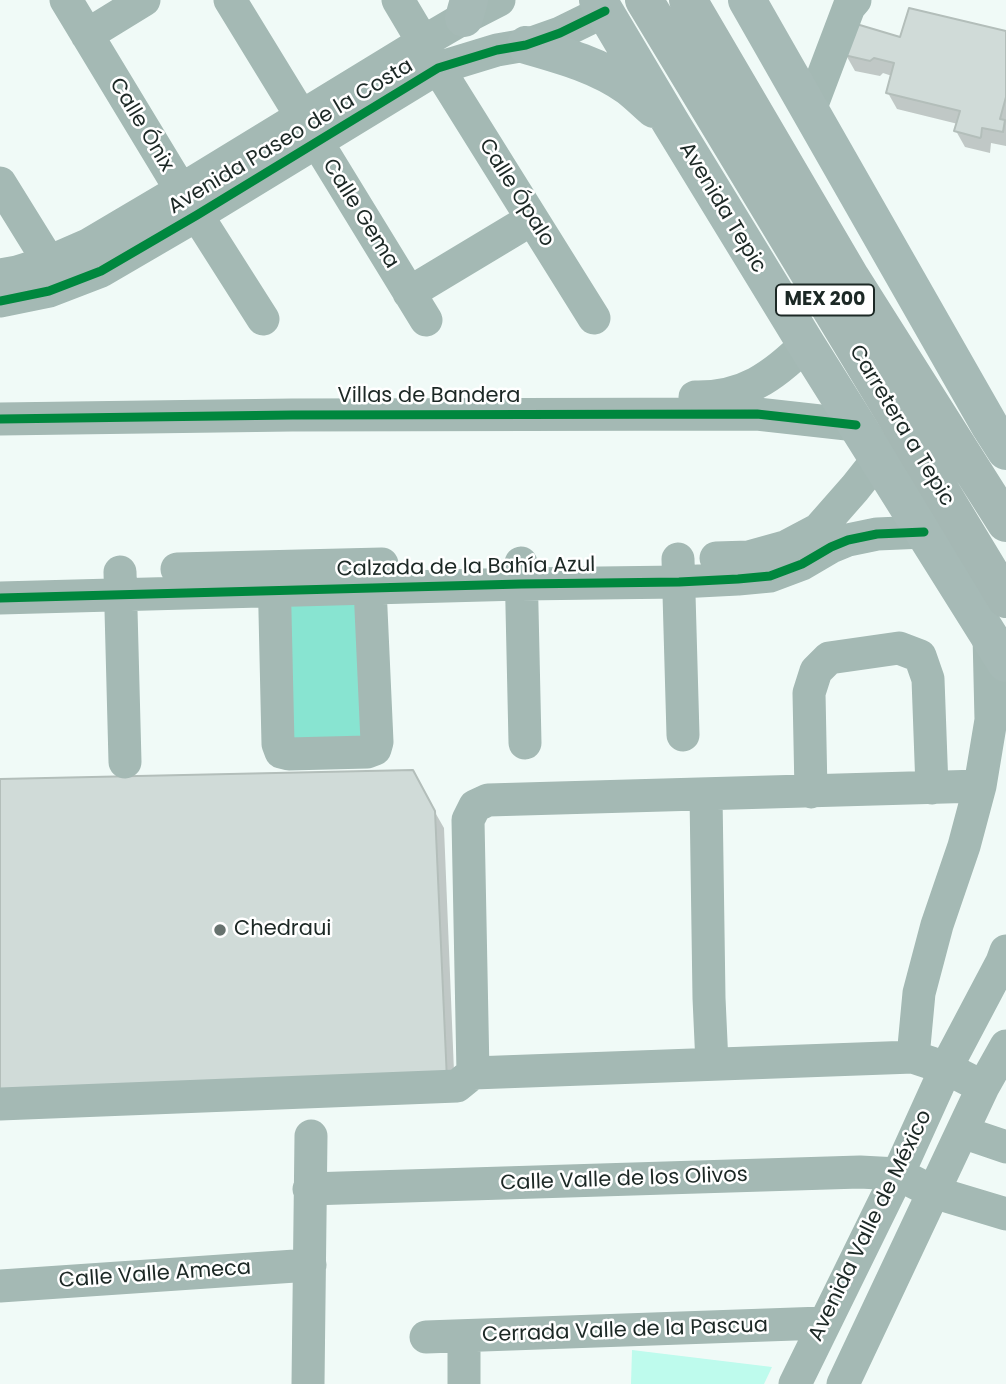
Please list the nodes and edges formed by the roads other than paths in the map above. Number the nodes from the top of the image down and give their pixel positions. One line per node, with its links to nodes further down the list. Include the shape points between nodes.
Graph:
1 (66, 0): 12 (street, Calle Ónix)
2 (144, 0): 12 (street)
3 (230, 0): 17 (street, Calle Gema)
4 (398, 0): 14 (street, Calle Ópalo)
5 (499, 0): 11 (street, Avenida Paseo de la Costa)
6 (644, 0): 44 (highway, Carretera a Tepic / MEX 200)
7 (688, 0): 34 (highway, Carretera a Tepic / MEX 200, via 851,278)
8 (747, 0): 15 (main road)
9 (855, 0): 15 (street)
10 (610, 4): 13 (street, Avenida Paseo de la Costa, via 560,33); 16 (main road, Avenida Tepic)
11 (467, 9): 14 (street, Avenida Paseo de la Costa)
12 (88, 35): 19 (street, Calle Ónix)
13 (526, 45): 14 (street, Avenida Paseo de la Costa); 16 (main road, via 598,69)
14 (430, 55): 17 (street, Avenida Paseo de la Costa); 20 (street, Calle Ópalo)
15 (810, 110): 32 (main road)
16 (671, 123): 26 (main road, Avenida Tepic)
17 (308, 129): 19 (street, Avenida Paseo de la Costa); 20 (street, Calle Gema, via 417,306)
18 (0, 183): 21 (street)
19 (189, 203): 21 (street, Avenida Paseo de la Costa); 23 (street, Avenida Paseo de la Costa, via 101,271 49,291); 25 (street, Calle Ónix)
20 (532, 219): 24 (street, Calle Ópalo)
21 (49, 262): 22 (street, Avenida Paseo de la Costa)
22 (0, 275)
23 (0, 301)
24 (594, 318)
25 (263, 319)
26 (806, 344): 28 (street, Villas de Bandera, via 770,376); 31 (main road, Avenida Tepic)
27 (0, 396): 29 (street, Villas de Bandera)
28 (754, 401): 29 (street, Villas de Bandera, via 729,395); 31 (street, Villas de Bandera)
29 (292, 405): 30 (street, Villas de Bandera)
30 (0, 419)
31 (856, 425): 33 (main road, Avenida Tepic)
32 (1006, 451)
33 (878, 460): 35 (main road, Avenida Tepic); 36 (street, Calzada de la Bahía Azul)
34 (1006, 523)
35 (924, 532): 36 (street, Calzada de la Bahía Azul); 45 (main road, Avenida Tepic)
36 (825, 538): 37 (street, Calzada de la Bahía Azul)
37 (679, 571): 38 (street, Calzada de la Bahía Azul); 46 (street)
38 (521, 572): 40 (street, Calzada de la Bahía Azul); 42 (street, Calzada de la Bahía Azul); 47 (street)
39 (0, 576): 41 (street, Calzada de la Bahía Azul)
40 (274, 578): 41 (street, Calzada de la Bahía Azul); 42 (street, Calzada de la Bahía Azul); 42 (street, via 278,744 281,752 289,754 375,749)
41 (120, 583): 43 (street, Calzada de la Bahía Azul); 48 (street)
42 (370, 587)
43 (0, 598)
44 (1006, 600)
45 (1002, 656): 49 (street)
46 (683, 735)
47 (525, 743)
48 (125, 762)
49 (980, 786): 50 (street); 55 (street, via 919,993)
50 (932, 788): 51 (street); 51 (street, via 928,678 920,656 899,648 829,659 816,671 810,692)
51 (811, 792): 52 (street)
52 (706, 795): 56 (street); 58 (street, via 488,800 475,806 468,820)
53 (1006, 951): 57 (street, Avenida Valle de México)
54 (1006, 1046): 59 (street, Avenida Valle de México)
55 (914, 1056): 56 (street); 57 (street)
56 (712, 1064): 58 (street)
57 (946, 1068): 59 (street); 64 (street, Avenida Valle de México)
58 (473, 1073): 60 (street, via 457,1086)
59 (983, 1087): 61 (street, Avenida Valle de México)
60 (0, 1104)
61 (962, 1132): 63 (street); 66 (street, Avenida Valle de México)
62 (311, 1136): 65 (street)
63 (1006, 1147)
64 (898, 1174): 65 (street, Calle Valle de los Olivos); 66 (street, Calle Valle de los Olivos); 70 (street, Avenida Valle de México)
65 (309, 1189): 68 (street)
66 (933, 1192): 67 (street, Calle Valle de los Olivos); 76 (street, Avenida Valle de México)
67 (1006, 1214)
68 (310, 1265): 69 (street, Calle Valle Ameca); 73 (street)
69 (0, 1286)
70 (823, 1323): 71 (street, Cerrada Valle de la Pascua); 75 (street, Avenida Valle de México)
71 (464, 1336): 72 (street, Cerrada Valle de la Pascua); 74 (street)
72 (426, 1337)
73 (308, 1384)
74 (464, 1384)
75 (795, 1384)
76 (843, 1384)

